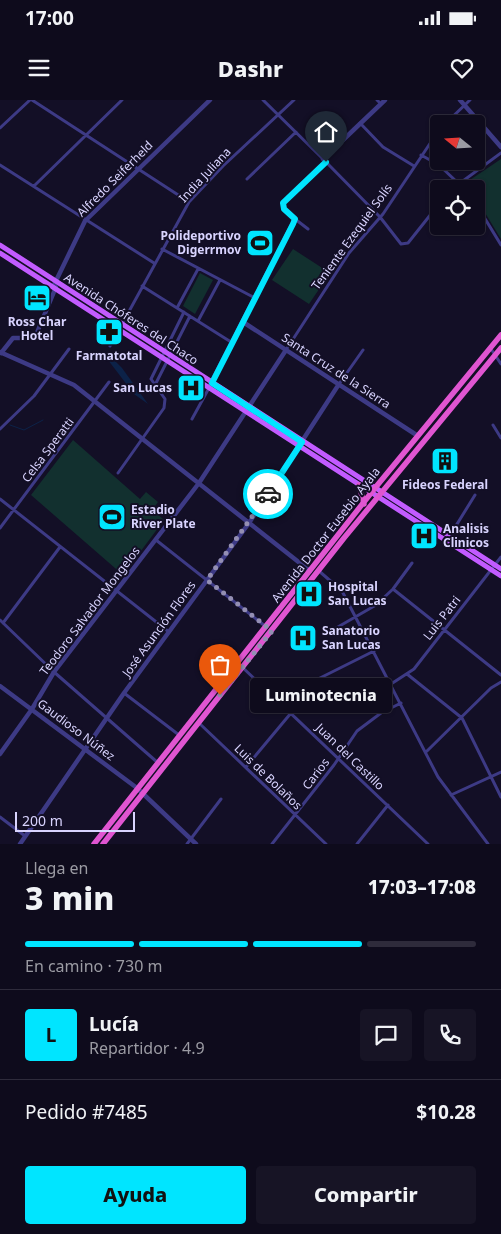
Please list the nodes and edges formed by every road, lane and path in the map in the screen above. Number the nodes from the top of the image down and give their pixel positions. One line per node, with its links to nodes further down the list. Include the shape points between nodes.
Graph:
1 (31, 100): 13 (street); 15 (street)
2 (122, 100): 15 (street)
3 (210, 100): 23 (street, Alfredo Seiferheld)
4 (263, 100): 10 (street)
5 (294, 100): 10 (street, India Juliana)
6 (460, 100): 9 (street)
7 (470, 100): 9 (street)
8 (381, 101): 12 (street)
9 (465, 105): 11 (street); 17 (street)
10 (278, 115): 14 (street); 28 (street, India Juliana)
11 (455, 115)
12 (360, 123): 20 (street); 22 (street, via 383,147)
13 (0, 128)
14 (296, 132): 20 (street); 24 (street)
15 (86, 135): 23 (street); 27 (street)
16 (430, 142): 19 (street, Teniente Ezequiel Solís)
17 (501, 147)
18 (501, 153): 26 (street)
19 (421, 155): 22 (street, Teniente Ezequiel Solís); 25 (street)
20 (324, 160): 30 (street); 31 (street, via 283,203 284,209)
21 (0, 165): 27 (street)
22 (414, 166): 30 (street, Teniente Ezequiel Solís)
23 (138, 169): 28 (street); 33 (street, Alfredo Seiferheld)
24 (247, 179)
25 (458, 180)
26 (463, 180)
27 (34, 186): 33 (street)
28 (190, 202): 36 (street, India Juliana)
29 (430, 215): 30 (street, via 408,243 401,244)
30 (380, 218): 57 (street, Teniente Ezequiel Solís, via 349,253)
31 (295, 219): 34 (street); 44 (street)
32 (485, 219): 35 (street)
33 (85, 220): 39 (street); 42 (street, Alfredo Seiferheld)
34 (308, 229)
35 (501, 245)
36 (162, 249): 39 (street, India Juliana); 40 (street)
37 (2, 250): 38 (street); 42 (main road, Avenida Chóferes del Chaco)
38 (0, 262)
39 (154, 263): 43 (street, India Juliana)
40 (198, 269): 41 (street); 45 (street)
41 (220, 279): 44 (street); 48 (street)
42 (56, 285): 50 (main road, Avenida Chóferes del Chaco); 59 (street, Alfredo Seiferheld, via 36,335 13,338)
43 (142, 286): 45 (street); 50 (street, India Juliana)
44 (255, 298): 49 (street)
45 (177, 308): 46 (street)
46 (184, 312): 47 (street); 60 (street)
47 (190, 316): 48 (street); 62 (street)
48 (198, 321): 52 (street)
49 (243, 322): 52 (street); 57 (street, Santa Cruz de la Sierra)
50 (122, 328): 53 (street); 60 (main road, Avenida Chóferes del Chaco)
51 (501, 335): 54 (highway, Avenida Doctor Eusebio Ayala)
52 (231, 342): 68 (street)
53 (110, 346)
54 (490, 348): 61 (street); 66 (highway, Avenida Doctor Eusebio Ayala)
55 (501, 348): 61 (highway, Avenida Doctor Eusebio Ayala)
56 (70, 349): 64 (street)
57 (286, 350): 67 (street, Santa Cruz de la Sierra); 72 (street, Teniente Ezequiel Solís)
58 (363, 350): 67 (street, José Asunción Flores)
59 (0, 353): 64 (street)
60 (163, 354): 62 (main road, Avenida Chóferes del Chaco); 69 (street, via 151,381)
61 (495, 355): 63 (street); 70 (highway, Avenida Doctor Eusebio Ayala)
62 (169, 358): 68 (main road, Avenida Chóferes del Chaco); 69 (street)
63 (501, 364)
64 (51, 374): 71 (street, via 74,385); 75 (street)
65 (109, 382): 71 (street, Celsa Speratti)
66 (462, 383): 70 (highway); 76 (highway, Avenida Doctor Eusebio Ayala)
67 (339, 384): 76 (street, Santa Cruz de la Sierra); 79 (street, José Asunción Flores)
68 (210, 385): 72 (main road, Avenida Chóferes del Chaco); 73 (street)
69 (154, 387): 78 (street, via 163,396 165,406)
70 (468, 389): 83 (highway, Avenida Doctor Eusebio Ayala)
71 (95, 403): 78 (street); 87 (street, Celsa Speratti)
72 (248, 410): 79 (main road, Avenida Chóferes del Chaco); 81 (street, Teodoro Salvador Mongelos)
73 (192, 419)
74 (493, 425): 77 (street)
75 (0, 429)
76 (418, 436): 83 (highway, Avenida Doctor Eusebio Ayala)
77 (501, 438)
78 (142, 440): 80 (street); 81 (street)
79 (301, 444): 82 (main road, Avenida Chóferes del Chaco); 83 (main road, Avenida Chóferes del Chaco); 88 (street, José Asunción Flores)
80 (118, 473)
81 (199, 483): 88 (street); 91 (street, Teodoro Salvador Mongelos)
82 (359, 485): 83 (main road, Avenida Chóferes del Chaco); 86 (highway)
83 (377, 492): 86 (highway, Avenida Doctor Eusebio Ayala); 90 (main road); 98 (highway, Avenida Doctor Eusebio Ayala)
84 (475, 495): 90 (street)
85 (0, 499): 87 (street)
86 (364, 504): 97 (highway, Avenida Doctor Eusebio Ayala)
87 (14, 510): 89 (street, Celsa Speratti); 92 (street)
88 (249, 523): 97 (street); 100 (street, José Asunción Flores)
89 (0, 528)
90 (448, 538): 95 (main road)
91 (156, 540): 100 (street); 102 (street, Teodoro Salvador Mongelos)
92 (60, 547): 102 (street); 104 (street)
93 (501, 557): 95 (street, Luis Patri)
94 (412, 563): 101 (street)
95 (493, 567): 96 (main road); 99 (main road); 106 (street, Luis Patri)
96 (501, 569)
97 (310, 571): 105 (highway, Avenida Doctor Eusebio Ayala)
98 (319, 571): 103 (street, via 340,588); 107 (highway, Avenida Doctor Eusebio Ayala)
99 (501, 576)
100 (207, 580): 105 (street); 108 (street, José Asunción Flores)
101 (393, 589): 103 (street, via 376,606); 106 (street)
102 (117, 592): 108 (street); 112 (street, Teodoro Salvador Mongelos)
103 (355, 617): 109 (street); 110 (street)
104 (1, 622): 112 (street)
105 (266, 627): 107 (street); 111 (highway, Avenida Doctor Eusebio Ayala)
106 (444, 630): 113 (street, Luis Patri); 114 (street)
107 (272, 631): 111 (highway, Avenida Doctor Eusebio Ayala)
108 (169, 632): 119 (street, José Asunción Flores)
109 (324, 635)
110 (374, 651): 115 (street); 117 (street)
111 (240, 665): 122 (street, Juan del Castillo); 125 (highway, Avenida Doctor Eusebio Ayala); 126 (highway, Avenida Doctor Eusebio Ayala)
112 (54, 672): 121 (street, Teodoro Salvador Mongelos); 124 (street)
113 (408, 674): 117 (street, Luis Patri); 123 (street)
114 (501, 675)
115 (320, 678)
116 (501, 682): 123 (street)
117 (391, 684): 120 (street)
118 (0, 686): 121 (street, Gaudioso Núñez)
119 (124, 693): 124 (street, José Asunción Flores); 126 (street)
120 (401, 703): 128 (street); 130 (street, Carios, via 364,725 350,739)
121 (32, 709): 127 (street, Gaudioso Núñez); 129 (street, Teodoro Salvador Mongelos)
122 (291, 713): 130 (street, Juan del Castillo); 132 (street)
123 (462, 718): 128 (street); 134 (street)
124 (107, 719): 127 (street, José Asunción Flores); 131 (street)
125 (198, 722): 132 (street, Luis de Bolaños); 135 (highway, Avenida Doctor Eusebio Ayala)
126 (179, 735): 131 (highway, Avenida Doctor Eusebio Ayala)
127 (87, 750): 135 (street, Gaudioso Núñez); 142 (street, José Asunción Flores)
128 (427, 752): 136 (street, via 438,777)
129 (0, 754)
130 (339, 758): 139 (street, Juan del Castillo); 140 (street, Carios)
131 (157, 762): 135 (highway, Avenida Doctor Eusebio Ayala)
132 (246, 767): 140 (street, Luis de Bolaños)
133 (501, 772): 134 (street)
134 (491, 776): 136 (street); 137 (street)
135 (139, 791): 143 (street, Gaudioso Núñez); 145 (highway, Avenida Doctor Eusebio Ayala); 146 (highway, Avenida Doctor Eusebio Ayala)
136 (451, 795): 153 (street)
137 (501, 797)
138 (221, 799): 143 (street)
139 (388, 805): 151 (street); 152 (street, Juan del Castillo)
140 (295, 815): 149 (street, Carios); 150 (street, Luis de Bolaños)
141 (0, 817): 142 (street)
142 (26, 836): 144 (street, José Asunción Flores)
143 (191, 840): 147 (street); 148 (street, Gaudioso Núñez)
144 (20, 844)
145 (94, 844)
146 (103, 844)
147 (187, 844)
148 (196, 844)
149 (272, 844)
150 (326, 844)
151 (357, 844)
152 (428, 844)
153 (488, 844)

